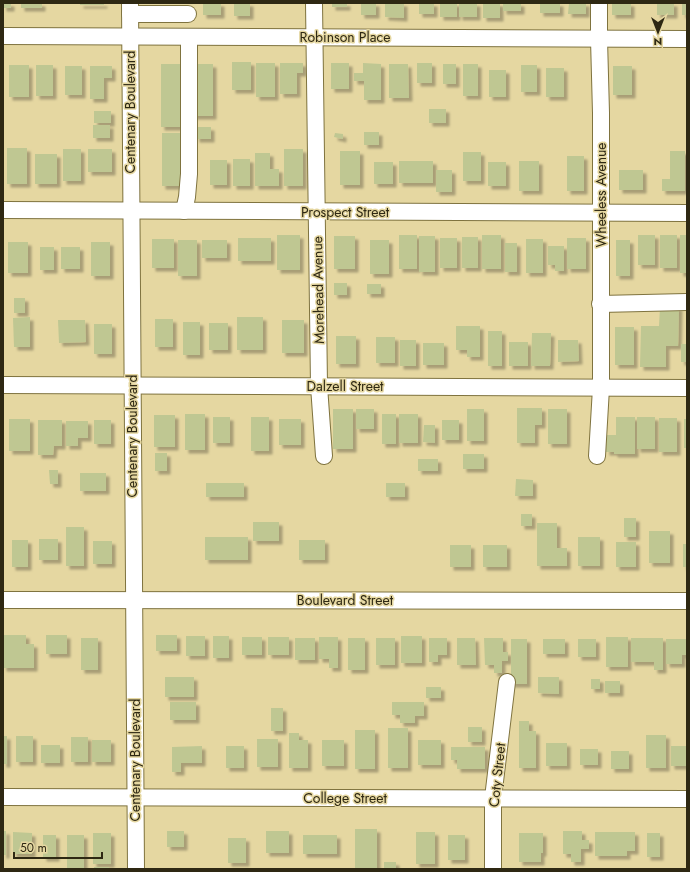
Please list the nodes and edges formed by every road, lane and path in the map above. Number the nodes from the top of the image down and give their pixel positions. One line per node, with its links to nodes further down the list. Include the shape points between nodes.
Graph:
1 (314, 3): 8 (street, Morehead Avenue)
2 (599, 3): 9 (street, Wheeless Avenue)
3 (130, 8): 4 (street); 6 (street, Centenary Boulevard)
4 (188, 14)
5 (3, 36): 6 (street, Robinson Place)
6 (130, 36): 7 (street, Robinson Place); 12 (street, Centenary Boulevard)
7 (189, 37): 8 (street, Robinson Place); 13 (street, via 189,174)
8 (314, 37): 9 (street, Robinson Place); 14 (street, Morehead Avenue)
9 (599, 39): 10 (street, Robinson Place); 15 (street, Wheeless Avenue)
10 (687, 40)
11 (3, 210): 12 (street, Prospect Street)
12 (131, 210): 13 (street, Prospect Street); 20 (street, Centenary Boulevard)
13 (184, 210): 14 (street, Prospect Street)
14 (317, 212): 15 (street, Prospect Street); 21 (street, Morehead Avenue)
15 (601, 213): 16 (street, Prospect Street); 18 (street, Wheeless Avenue)
16 (687, 214)
17 (687, 302): 18 (street)
18 (600, 304): 22 (street, Wheeless Avenue)
19 (3, 385): 20 (street, Dalzell Street)
20 (132, 385): 21 (street, Dalzell Street); 27 (street, Centenary Boulevard)
21 (319, 386): 22 (street, Dalzell Street); 24 (street, Morehead Avenue)
22 (601, 388): 23 (street, Dalzell Street); 25 (street, Wheeless Avenue)
23 (687, 388)
24 (324, 456)
25 (597, 456)
26 (3, 600): 27 (street, Boulevard Street)
27 (134, 600): 28 (street, Boulevard Street); 31 (street, Centenary Boulevard)
28 (687, 601)
29 (507, 682): 32 (street, Coty Street)
30 (3, 797): 31 (street, College Street)
31 (135, 798): 32 (street, College Street); 34 (street, Centenary Boulevard)
32 (493, 798): 33 (street, College Street); 35 (street, Coty Street)
33 (687, 799)
34 (136, 869)
35 (493, 869)

